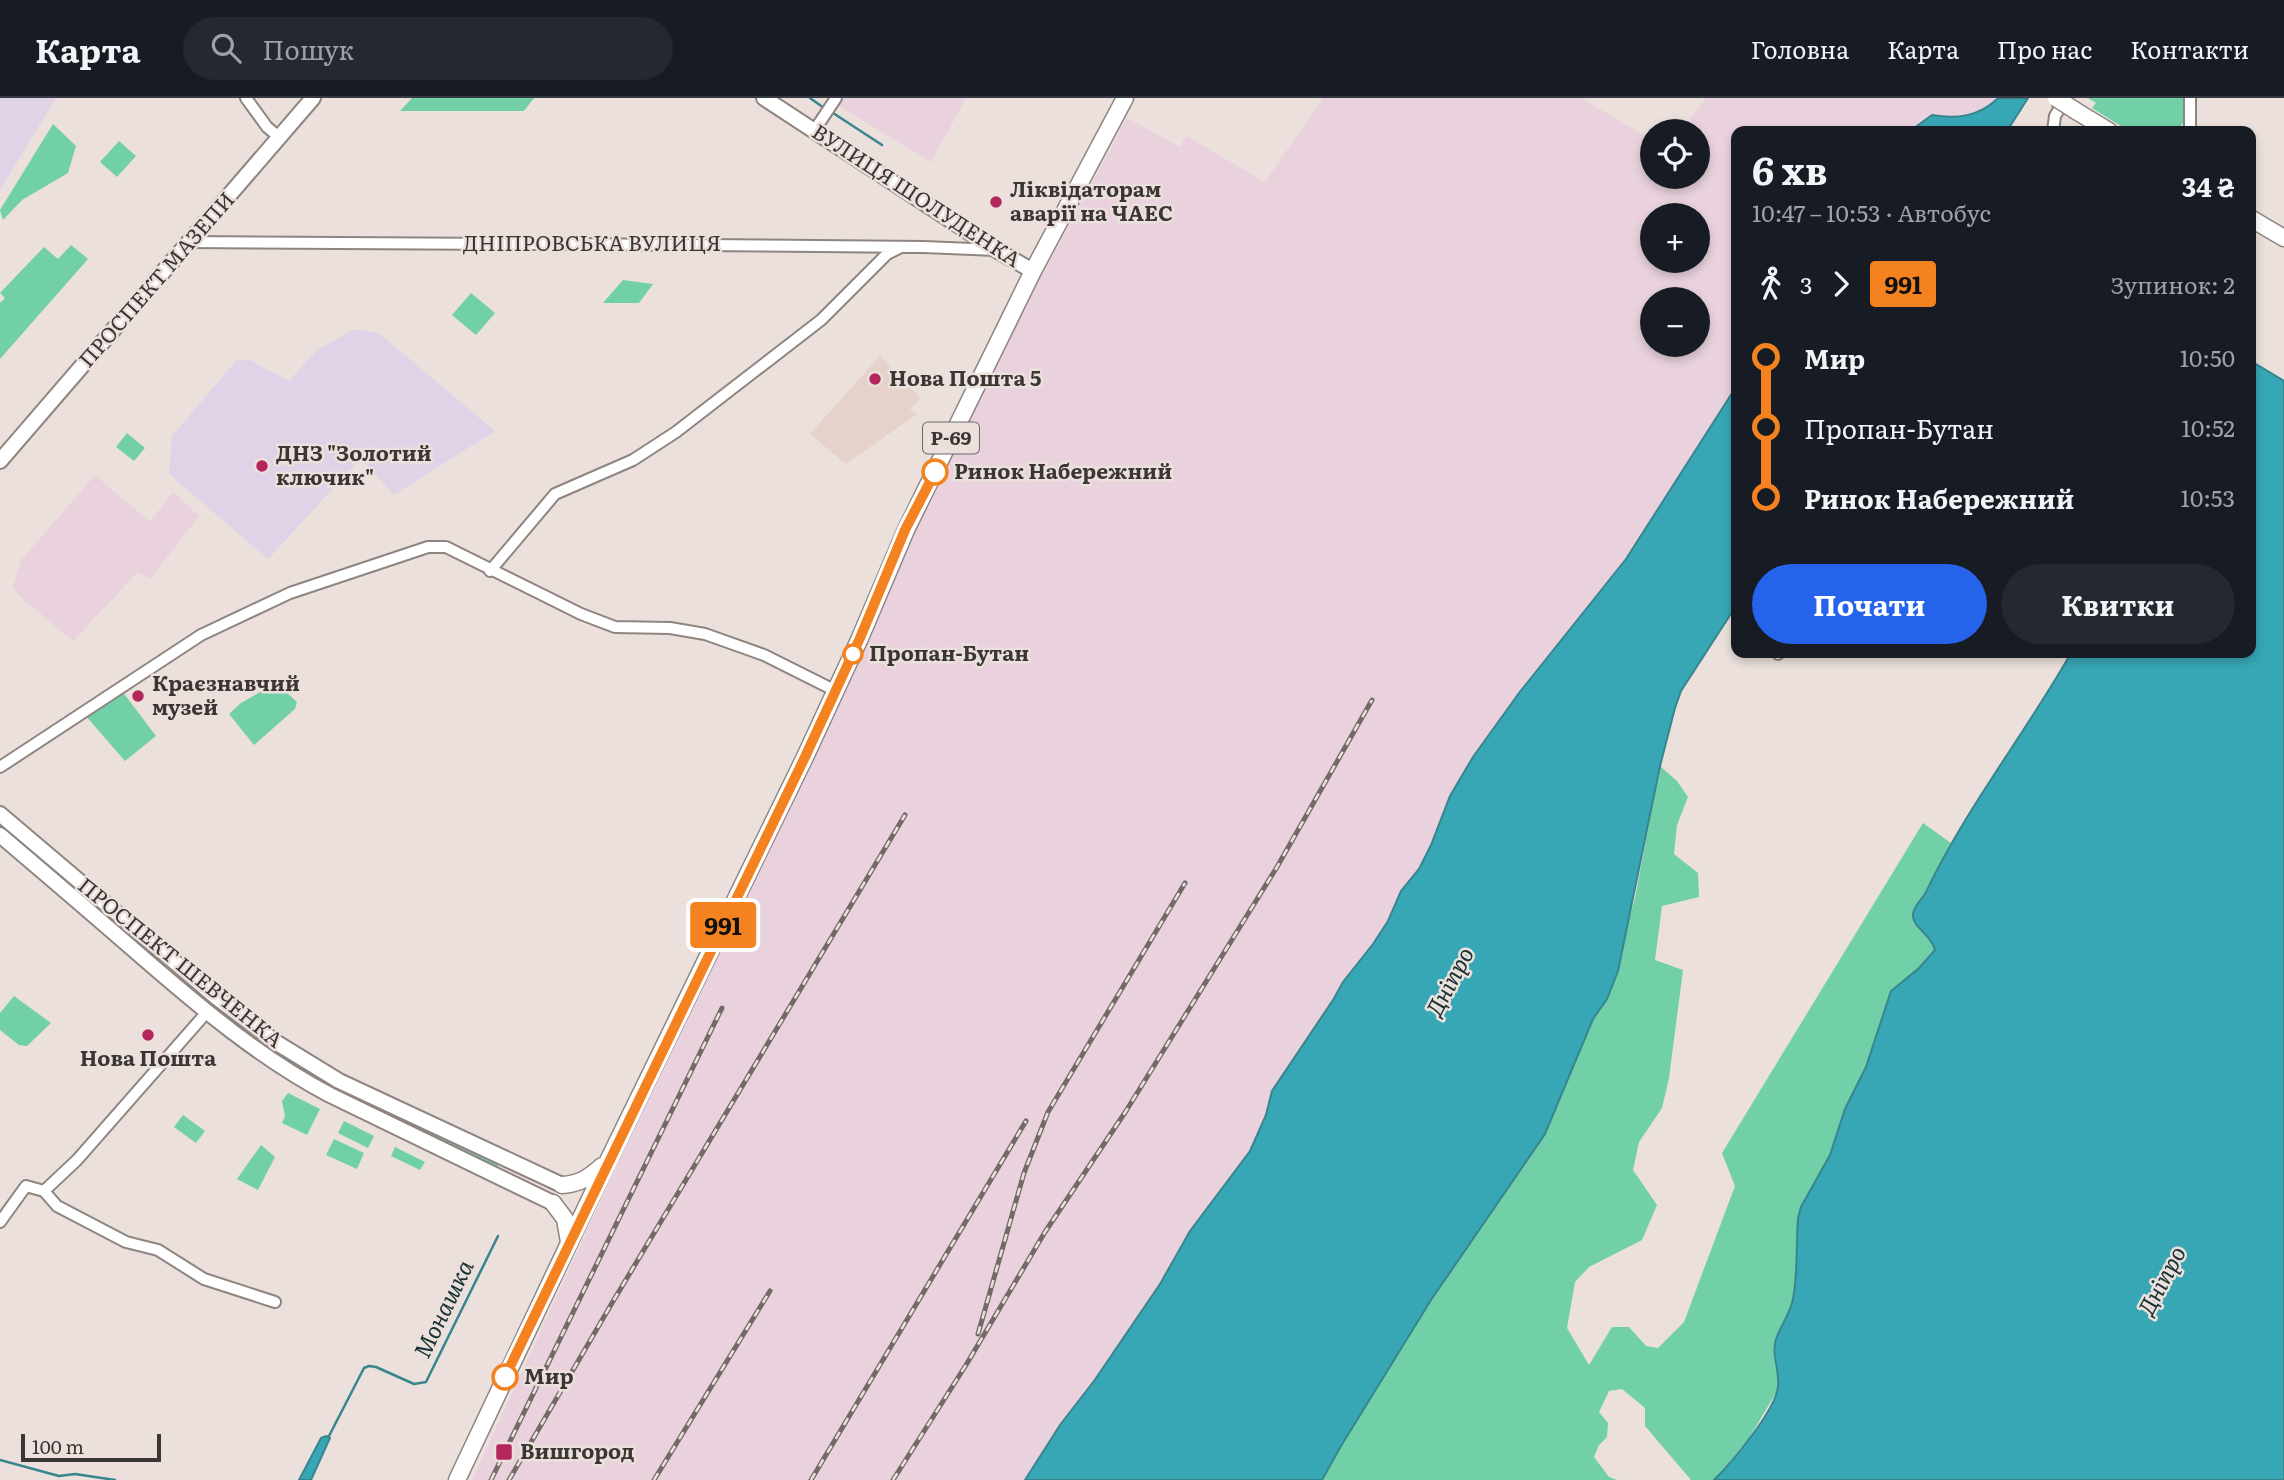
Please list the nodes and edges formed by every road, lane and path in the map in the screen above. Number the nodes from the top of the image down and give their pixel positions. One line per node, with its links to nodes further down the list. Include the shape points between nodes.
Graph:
1 (246, 98): 13 (street)
2 (313, 98): 13 (street, ПРОСПЕКТ МАЗЕПИ)
3 (764, 98): 12 (street, ВУЛИЦЯ ШОЛУДЕНКА)
4 (1125, 98): 19 (main road, Р-69)
5 (2056, 98): 7 (main road, bridge)
6 (2190, 98): 11 (street)
7 (2071, 104): 9 (street, via 2055,116); 10 (main road)
8 (830, 107): 12 (street)
9 (2054, 126)
10 (2102, 126)
11 (2190, 126)
12 (814, 131): 18 (street, ВУЛИЦЯ ШОЛУДЕНКА)
13 (279, 137): 16 (street, ПРОСПЕКТ МАЗЕПИ)
14 (2256, 222): 15 (main road)
15 (2284, 238)
16 (189, 243): 17 (street, ДНІПРОВСЬКА ВУЛИЦЯ); 20 (street, ПРОСПЕКТ МАЗЕПИ)
17 (901, 247): 18 (street, ДНІПРОВСЬКА ВУЛИЦЯ); 21 (street, via 887,254 821,320 676,432 633,460 555,494)
18 (996, 250): 19 (street, ВУЛИЦЯ ШОЛУДЕНКА)
19 (1034, 271): 22 (main road, Р-69, via 905,530)
20 (0, 461)
21 (490, 571): 22 (street, via 615,627 705,634 764,655); 23 (street, via 446,547 428,547 260,606 201,635)
22 (836, 691): 31 (main road, Р-69)
23 (0, 767)
24 (0, 814): 26 (street, ПРОСПЕКТ ШЕВЧЕНКА)
25 (0, 835): 27 (street, ПРОСПЕКТ ШЕВЧЕНКА)
26 (61, 864): 27 (street); 28 (street, ПРОСПЕКТ ШЕВЧЕНКА)
27 (49, 877): 29 (street, ПРОСПЕКТ ШЕВЧЕНКА)
28 (217, 998): 29 (street); 30 (street, ПРОСПЕКТ ШЕВЧЕНКА, via 250,1025 339,1081)
29 (207, 1012): 32 (street, ПРОСПЕКТ ШЕВЧЕНКА, via 299,1079); 34 (street, via 77,1160)
30 (507, 1160): 32 (street); 33 (street, ПРОСПЕКТ ШЕВЧЕНКА)
31 (607, 1163): 33 (main road, via 586,1180); 36 (main road, Р-69)
32 (499, 1176): 35 (street, ПРОСПЕКТ ШЕВЧЕНКА)
33 (562, 1185): 36 (main road)
34 (44, 1191): 37 (street, via 26,1186); 39 (street, via 57,1206 126,1242 158,1250 205,1279)
35 (553, 1203): 36 (main road); 38 (main road, via 565,1219)
36 (587, 1205): 38 (main road, Р-69)
37 (0, 1222)
38 (569, 1242): 40 (main road, Р-69)
39 (275, 1302)
40 (457, 1480)

